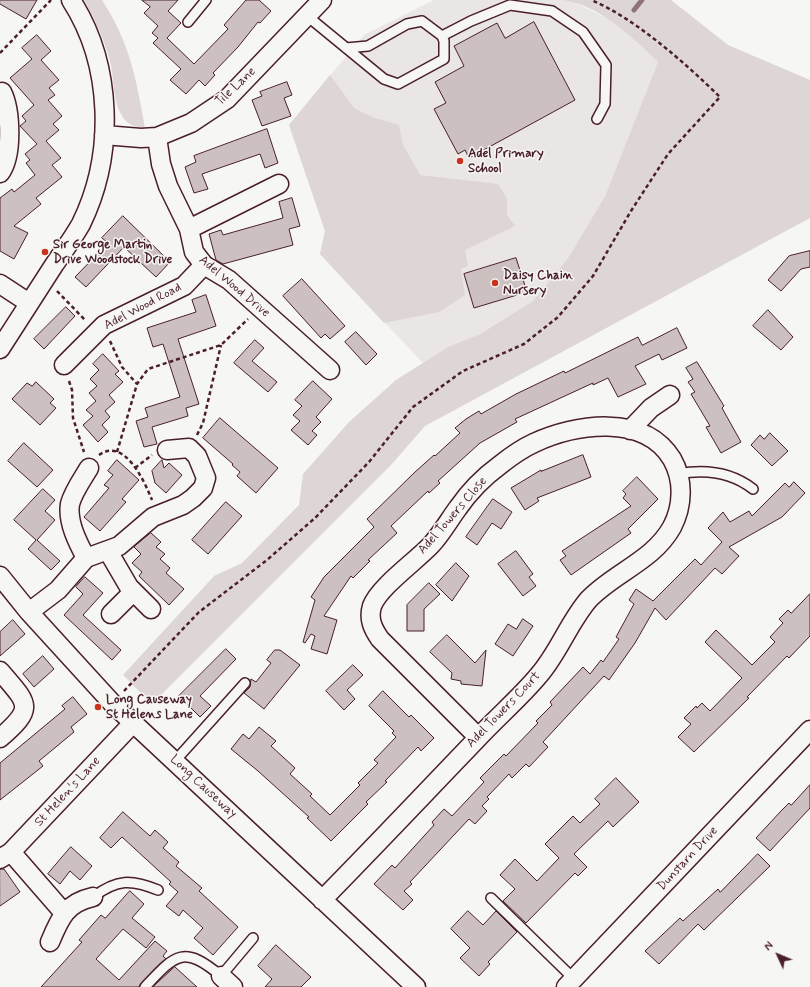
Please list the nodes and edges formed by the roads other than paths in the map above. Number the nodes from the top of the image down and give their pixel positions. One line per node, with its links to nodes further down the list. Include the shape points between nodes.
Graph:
1 (71, 0): 10 (street, via 89,36 99,64 104,95)
2 (206, 0): 5 (lane)
3 (322, 0): 4 (street, Tile Lane)
4 (306, 15): 7 (lane); 11 (street, Tile Lane, via 227,99 192,123)
5 (188, 22)
6 (442, 36): 7 (lane, via 422,21 407,24 368,46); 7 (lane, via 444,59 398,84 384,79); 9 (lane, via 510,5 552,11 583,32 606,65 605,104)
7 (346, 48)
8 (2, 92): 12 (street, via 9,112 7,156)
9 (597, 119)
10 (104, 135): 11 (street, Tile Lane); 17 (street, via 98,178 81,224)
11 (157, 137): 14 (street, Adel Wood Drive, via 161,164 168,186)
12 (0, 173)
13 (279, 184): 14 (street)
14 (189, 229): 15 (street, Adel Wood Drive, via 194,252)
15 (204, 265): 19 (street, Adel Wood Road, via 184,286 100,329); 20 (street, Adel Wood Drive, via 229,280)
16 (0, 284): 17 (street)
17 (29, 303): 18 (street)
18 (0, 350)
19 (64, 365)
20 (330, 370)
21 (670, 395): 22 (street, via 651,408)
22 (630, 430): 25 (street, Adel Towers Close, via 658,444 671,458); 39 (street, Adel Towers Close, via 601,426 571,431 534,443 499,465 470,493 430,546 378,597 372,608 371,620 380,639)
23 (167, 450): 28 (street, via 190,449 197,456 206,478 202,488 183,505 158,515 130,538)
24 (89, 468): 29 (street, via 70,503 70,515)
25 (678, 474): 26 (lane, via 708,472 724,475 740,480); 27 (street, Adel Towers Close)
26 (753, 490)
27 (681, 492): 39 (street, Adel Towers Court, via 678,512 660,544 642,560 601,588 588,601 540,674)
28 (108, 550): 29 (street); 31 (street)
29 (86, 558): 33 (street, via 58,590)
30 (0, 576): 33 (street, Long Causeway)
31 (134, 592): 32 (street); 34 (street)
32 (151, 609)
33 (29, 612): 37 (street, Long Causeway, via 113,704)
34 (111, 614)
35 (0, 671): 40 (street, via 21,695 25,706 24,714 18,723)
36 (245, 683): 41 (lane)
37 (134, 722): 41 (street, Long Causeway); 42 (street, St Helen's Lane)
38 (810, 730): 51 (street, Dunstarn Drive)
39 (478, 737): 46 (street, Adel Towers Court)
40 (0, 738)
41 (175, 761): 46 (street, Long Causeway)
42 (6, 856): 47 (street)
43 (158, 890): 44 (lane, via 139,882 121,882)
44 (93, 897): 47 (street, via 73,904)
45 (491, 898): 51 (lane)
46 (322, 900): 52 (street, Long Causeway)
47 (64, 913): 49 (street)
48 (253, 938): 50 (lane)
49 (50, 942)
50 (227, 982): 53 (lane, via 205,963 185,956 175,958 167,964)
51 (570, 983)
52 (406, 984)
53 (145, 987)

